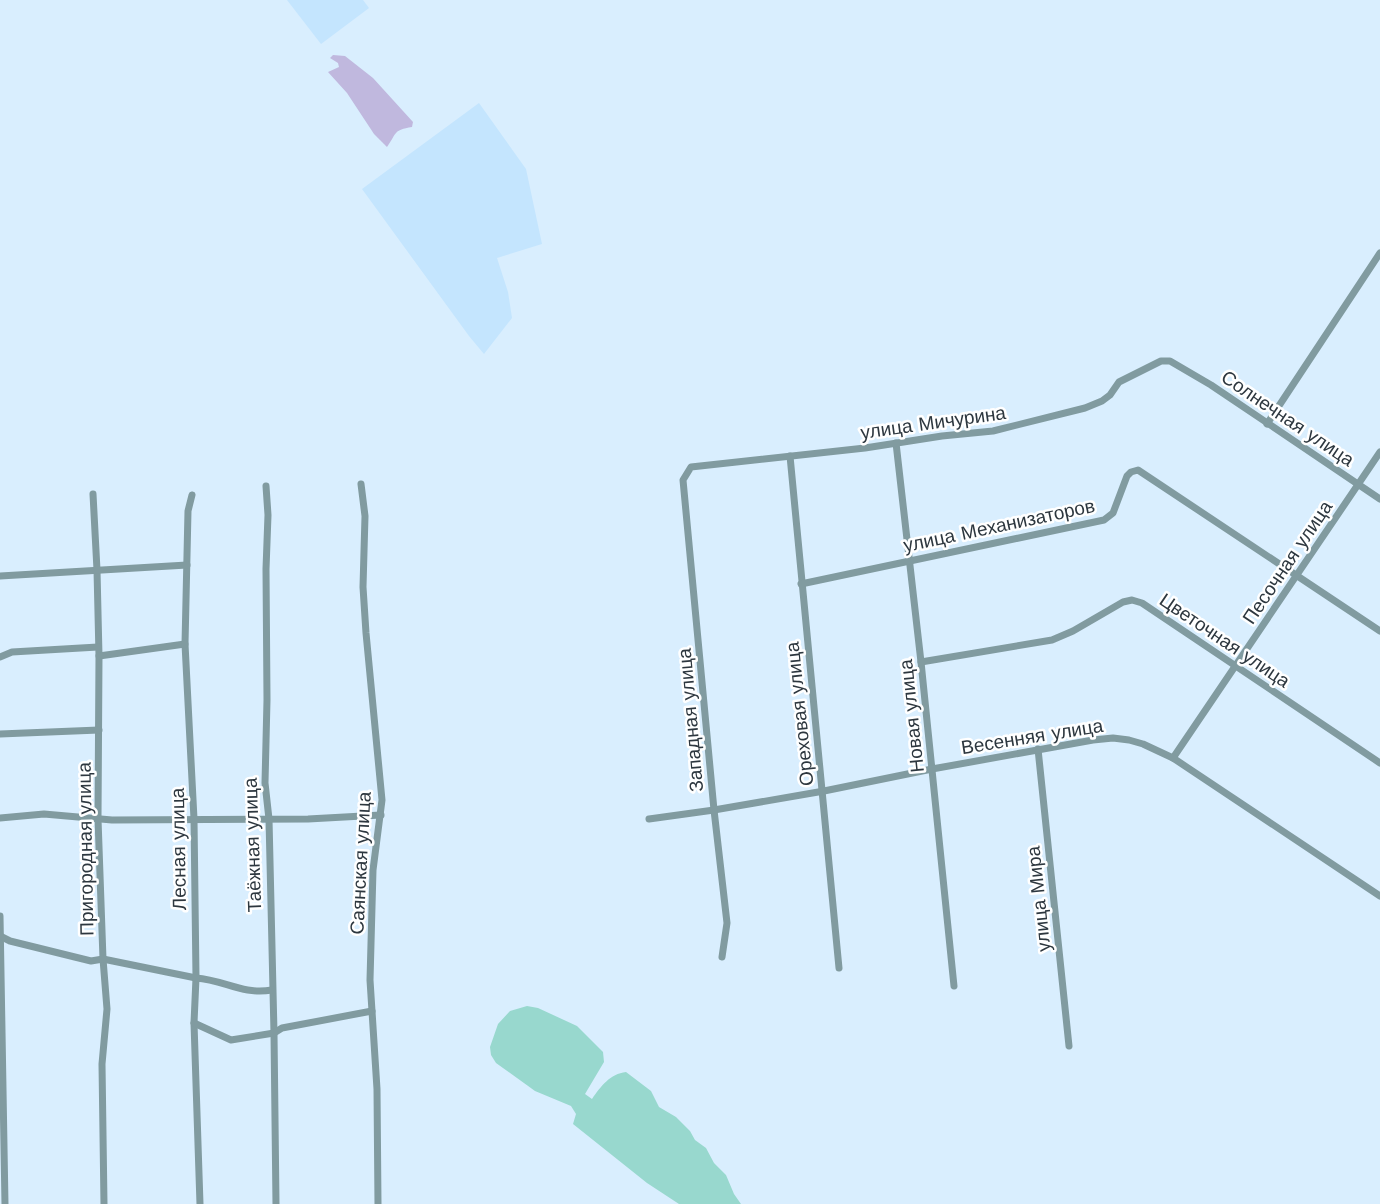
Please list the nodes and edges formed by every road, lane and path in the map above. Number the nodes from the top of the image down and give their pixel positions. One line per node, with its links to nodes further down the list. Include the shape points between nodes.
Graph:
1 (1380, 253): 3 (street)
2 (1178, 365): 3 (street, Солнечная улица); 4 (street, улица Мичурина, via 1161,361 1119,382 1110,395 1085,408 993,431)
3 (1268, 424): 10 (street, Солнечная улица)
4 (896, 443): 6 (street, улица Мичурина); 14 (street, Новая улица)
5 (1380, 452): 10 (street, Песочная улица)
6 (790, 456): 7 (street, улица Мичурина, via 691,467); 19 (street, Ореховая улица)
7 (683, 480): 33 (street, Западная улица)
8 (361, 484): 34 (street, Саянская улица, via 363,599)
9 (267, 485): 38 (street, Таёжная улица, via 265,783)
10 (1358, 485): 13 (street, Солнечная улица); 18 (street, Песочная улица)
11 (93, 494): 16 (street, Пригородная улица)
12 (192, 495): 15 (street, Лесная улица)
13 (1380, 499)
14 (909, 561): 18 (street, улица Механизаторов, via 1104,520 1113,513 1127,477 1138,470); 19 (street, улица Механизаторов); 24 (street, Новая улица)
15 (187, 565): 16 (street); 21 (street, Лесная улица)
16 (97, 569): 17 (street); 22 (street, Пригородная улица)
17 (0, 576)
18 (1296, 576): 20 (street, улица Механизаторов); 25 (street, Песочная улица)
19 (801, 584): 32 (street, Ореховая улица)
20 (1380, 631)
21 (185, 644): 22 (street); 37 (street, Лесная улица)
22 (98, 652): 23 (street, via 12,652); 26 (street, Пригородная улица)
23 (0, 657)
24 (921, 662): 25 (street, Цветочная улица, via 1052,640 1132,600); 31 (street, Новая улица)
25 (1235, 667): 29 (street, Песочная улица); 30 (street, Цветочная улица)
26 (99, 730): 27 (street); 36 (street, Пригородная улица)
27 (0, 734)
28 (1038, 749): 29 (street, Весенняя улица, via 1113,738 1143,744); 31 (street, Весенняя улица); 52 (street, улица Мира)
29 (1173, 758): 40 (street, Весенняя улица)
30 (1380, 763)
31 (932, 769): 32 (street, Весенняя улица); 47 (street, Новая улица)
32 (824, 791): 33 (street, Весенняя улица); 45 (street, Ореховая улица)
33 (714, 810): 39 (street, Весенняя улица); 43 (street, Западная улица, via 727,923)
34 (381, 815): 38 (street); 49 (street, Саянская улица, via 373,870)
35 (0, 818): 36 (street, via 44,814)
36 (98, 819): 37 (street); 44 (street, Пригородная улица)
37 (194, 819): 38 (street); 46 (street, Лесная улица)
38 (269, 819): 48 (street, Таёжная улица)
39 (649, 819)
40 (1380, 896)
41 (0, 916): 42 (street)
42 (0, 936): 44 (street, via 91,961); 53 (street)
43 (722, 957)
44 (103, 959): 46 (street); 54 (street, Пригородная улица, via 107,1009)
45 (839, 968)
46 (196, 978): 48 (street, via 258,993); 50 (street, Лесная улица)
47 (954, 986)
48 (272, 990): 51 (street, Таёжная улица)
49 (372, 1011): 51 (street); 57 (street, Саянская улица)
50 (194, 1023): 51 (street, via 232,1040); 55 (street, Лесная улица)
51 (274, 1033): 56 (street, Таёжная улица)
52 (1069, 1046)
53 (5, 1204)
54 (104, 1204)
55 (200, 1204)
56 (276, 1204)
57 (378, 1204)

